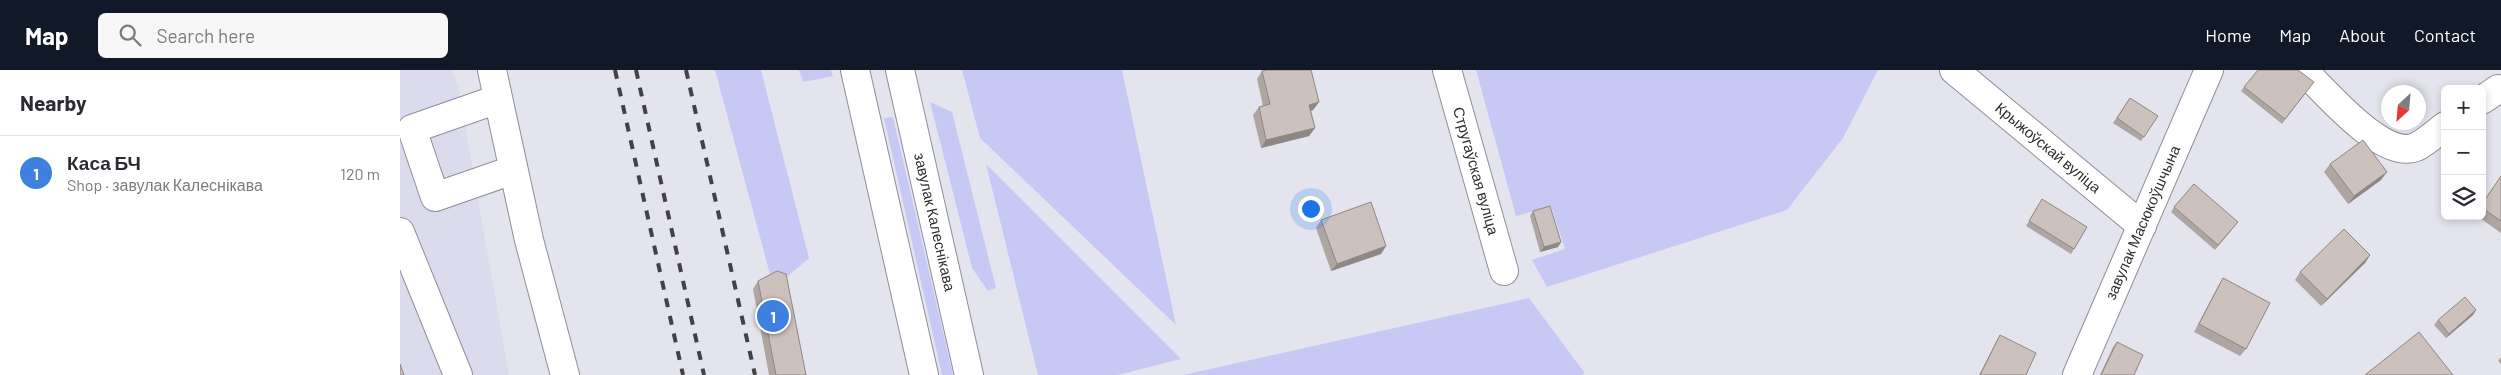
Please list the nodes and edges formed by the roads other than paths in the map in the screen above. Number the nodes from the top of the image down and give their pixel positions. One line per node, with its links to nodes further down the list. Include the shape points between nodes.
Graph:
1 (492, 70): 8 (street)
2 (855, 70): 16 (street)
3 (900, 70): 17 (street, завулак Калеснікава)
4 (1447, 70): 13 (street, Стругаўская вуліца)
5 (1954, 70): 11 (street, Крыжоўскай вуліца)
6 (2209, 70): 11 (street, завулак Масюкоўшчына)
7 (2303, 70): 9 (street, via 2370,136 2394,147 2415,147)
8 (498, 99): 10 (street); 10 (street, via 412,129 435,197)
9 (2441, 129)
10 (513, 170): 15 (street)
11 (2142, 226): 18 (street, завулак Масюкоўшчына)
12 (400, 232): 14 (street)
13 (1504, 271)
14 (454, 363)
15 (565, 375)
16 (924, 375)
17 (969, 375)
18 (2077, 375)

